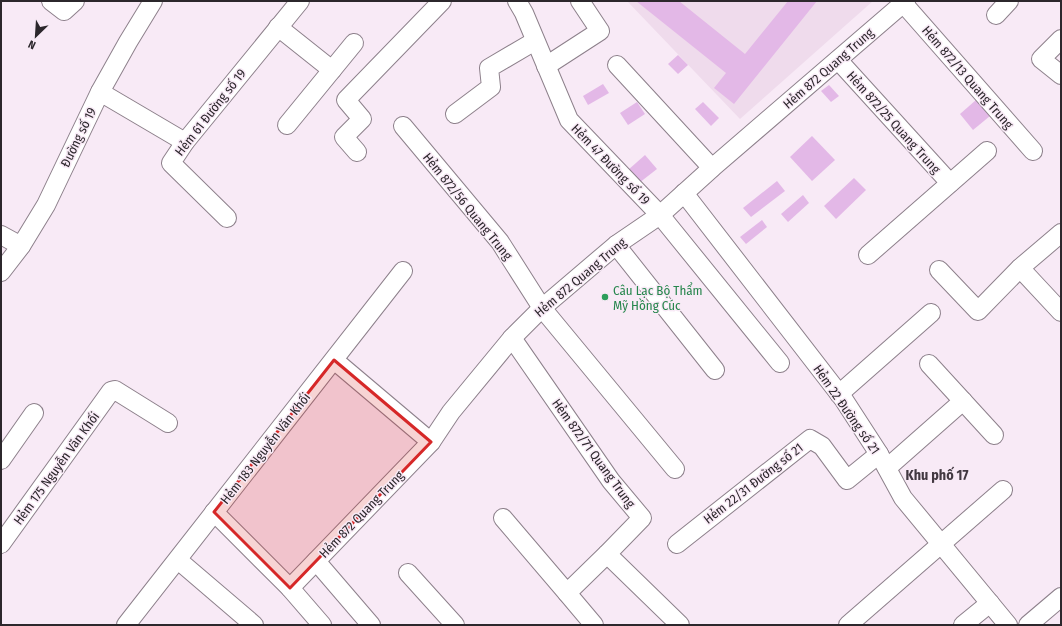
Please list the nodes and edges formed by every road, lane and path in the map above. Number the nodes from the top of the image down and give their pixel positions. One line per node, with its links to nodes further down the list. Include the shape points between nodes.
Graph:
1 (153, 1): 18 (street, Đường số 19)
2 (300, 1): 9 (street, Hẻm 61 Đường số 19)
3 (442, 1): 25 (street, via 346,100 362,119 344,137)
4 (517, 1): 11 (street, Hẻm 47 Đường số 19)
5 (580, 1): 15 (street, via 600,31)
6 (1009, 1): 8 (street)
7 (904, 2): 13 (street, Hẻm 872 Quang Trung); 24 (street, Hẻm 872/13 Quang Trung)
8 (996, 15)
9 (278, 27): 16 (street); 22 (street, Hẻm 61 Đường số 19)
10 (1061, 39): 17 (street, via 1042,59)
11 (535, 41): 15 (street, Hẻm 47 Đường số 19); 19 (street, via 489,68 491,87)
12 (354, 43): 16 (street)
13 (838, 60): 26 (street, Hẻm 872 Quang Trung); 27 (street, Hẻm 872/25 Quang Trung)
14 (617, 65): 26 (street)
15 (546, 66): 29 (street, Hẻm 47 Đường số 19, via 569,120)
16 (332, 70): 20 (street)
17 (1061, 75)
18 (100, 92): 22 (street); 34 (street, Đường số 19, via 46,205)
19 (455, 114)
20 (287, 125)
21 (403, 126): 40 (street, Hẻm 872/56 Quang Trung, via 500,242)
22 (185, 142): 30 (street, Hẻm 61 Đường số 19, via 171,163)
23 (987, 151): 27 (street, Hẻm 872/25 Quang Trung)
24 (1033, 151)
25 (357, 152)
26 (712, 168): 28 (street, Hẻm 872 Quang Trung)
27 (950, 183): 35 (street, Hẻm 872/25 Quang Trung)
28 (684, 193): 29 (street, Hẻm 872 Quang Trung); 48 (street, Hẻm 22 Đường số 21)
29 (660, 215): 33 (street, Hẻm 872 Quang Trung); 45 (street, Hẻm 47 Đường số 19)
30 (227, 218)
31 (1061, 232): 36 (street)
32 (1, 235): 34 (street)
33 (616, 245): 40 (street, Hẻm 872 Quang Trung); 47 (street)
34 (21, 246): 39 (street, Đường số 19)
35 (868, 256)
36 (1020, 268): 37 (street, via 978,311); 41 (street)
37 (939, 270)
38 (403, 271): 44 (street, Hẻm 183 Nguyễn Văn Khối)
39 (1, 272)
40 (542, 308): 43 (street, Hẻm 872 Quang Trung); 56 (street, Hẻm 872/56 Quang Trung)
41 (1061, 312)
42 (931, 313): 48 (street)
43 (512, 338): 53 (street, Hẻm 872 Quang Trung, via 451,412); 63 (street, Hẻm 872/71 Quang Trung, via 611,481 642,518)
44 (334, 360): 53 (street); 58 (street, Hẻm 183 Nguyễn Văn Khối)
45 (780, 363)
46 (929, 364): 49 (street)
47 (715, 370)
48 (839, 394): 55 (street, Hẻm 22 Đường số 21)
49 (963, 401): 52 (street); 55 (street)
50 (34, 413): 54 (street)
51 (168, 423): 60 (street, Hẻm 175 Nguyễn Văn Khối, via 115,390 111,391)
52 (994, 435)
53 (431, 442): 65 (street, Hẻm 872 Quang Trung)
54 (1, 460)
55 (883, 461): 61 (street, Hẻm 22/31 Đường số 21, via 847,480 822,446 810,439); 62 (street, Hẻm 22 Đường số 21, via 903,498)
56 (675, 468)
57 (1003, 490): 62 (street)
58 (214, 512): 64 (street, Hẻm 183 Nguyễn Văn Khối); 67 (street)
59 (503, 518): 68 (street)
60 (1, 544)
61 (676, 544)
62 (941, 544): 70 (street, Hẻm 22 Đường số 21); 78 (street)
63 (607, 554): 68 (street, Hẻm 872/71 Quang Trung); 77 (street)
64 (178, 560): 71 (street, Hẻm 183 Nguyễn Văn Khối); 72 (street)
65 (316, 561): 67 (street, Hẻm 872 Quang Trung); 74 (street)
66 (408, 573): 75 (street)
67 (290, 588): 73 (street)
68 (567, 593): 76 (street)
69 (1061, 597): 81 (street)
70 (990, 603): 79 (street); 80 (street, Hẻm 22 Đường số 21)
71 (135, 622)
72 (254, 625)
73 (322, 625)
74 (371, 625)
75 (455, 625)
76 (594, 625)
77 (680, 625)
78 (848, 625)
79 (963, 625)
80 (1008, 625)
81 (1028, 625)

